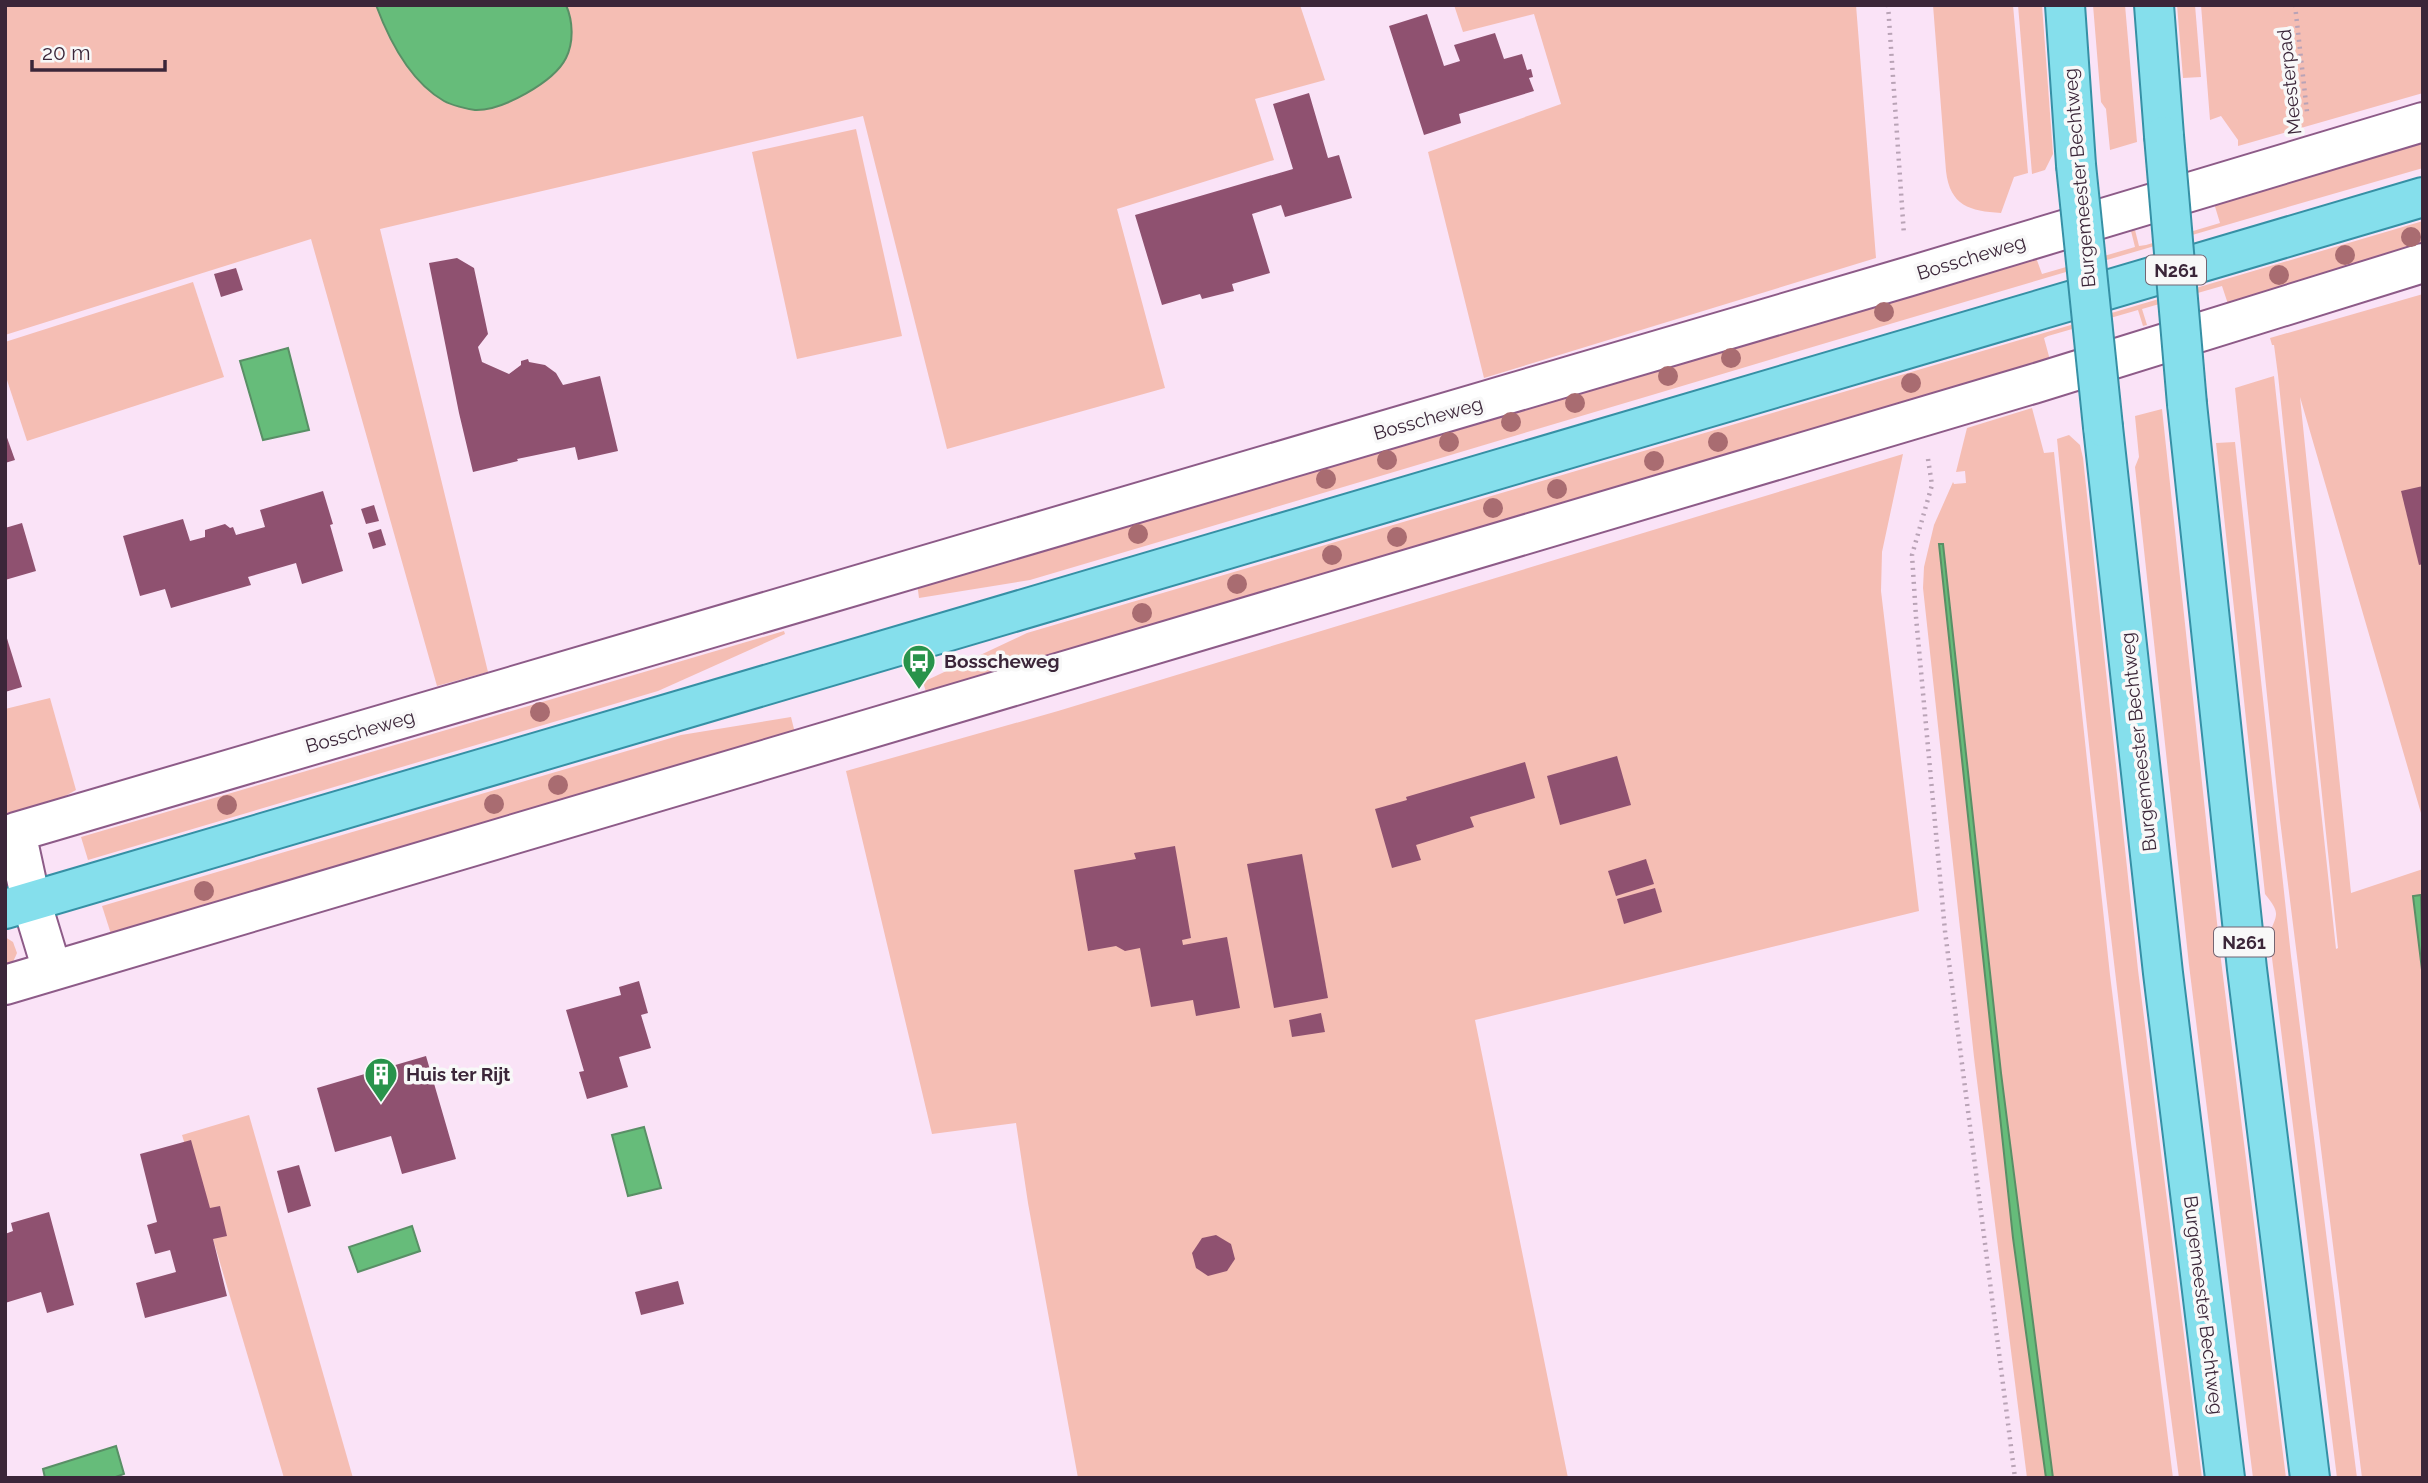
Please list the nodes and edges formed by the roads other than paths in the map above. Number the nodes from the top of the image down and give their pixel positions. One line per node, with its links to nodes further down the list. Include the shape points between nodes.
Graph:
1 (2065, 5): 9 (main road, Burgemeester Bechtweg, bridge, via 2103,427)
2 (2154, 5): 10 (main road, N261, bridge, via 2187,404 2247,969)
3 (2423, 122): 6 (street, Bosscheweg, via 16,832)
4 (2423, 197): 6 (main road)
5 (2423, 263): 7 (street, via 1922,417)
6 (18, 905): 7 (street, Bosscheweg)
7 (52, 970): 8 (street)
8 (5, 985)
9 (2225, 1478)
10 (2309, 1478)

